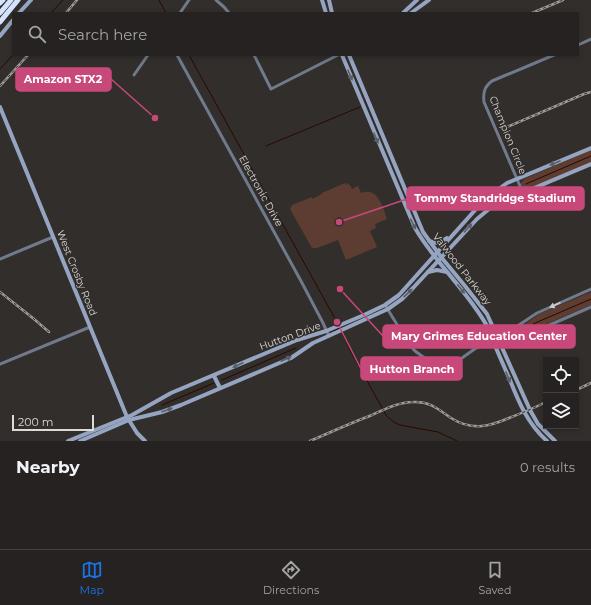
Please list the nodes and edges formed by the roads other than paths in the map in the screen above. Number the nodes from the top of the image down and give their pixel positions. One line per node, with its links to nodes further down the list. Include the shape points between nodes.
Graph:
1 (3, 0): 11 (highway)
2 (11, 0): 19 (highway)
3 (18, 0): 21 (highway)
4 (31, 0): 13 (street)
5 (189, 0): 14 (street)
6 (216, 0): 15 (street)
7 (322, 0): 16 (street)
8 (329, 0): 12 (street)
9 (418, 0): 17 (street)
10 (429, 0): 18 (street)
11 (0, 3)
12 (332, 11): 16 (street)
13 (20, 12)
14 (181, 12)
15 (228, 12)
16 (325, 12)
17 (404, 12)
18 (412, 12)
19 (0, 13)
20 (12, 21): 22 (street)
21 (0, 22)
22 (0, 36)
23 (591, 39): 24 (street)
24 (579, 45)
25 (147, 56): 32 (street)
26 (178, 56): 57 (street, Electronic Drive)
27 (254, 56): 28 (street, via 271,89)
28 (336, 56)
29 (342, 56): 35 (street, Valwood Parkway, one-way to 35)
30 (349, 56): 34 (street, Valwood Parkway)
31 (552, 56): 39 (street, Champion Circle, via 492,81 484,90 484,102)
32 (134, 74)
33 (0, 107): 43 (street, West Crosby Road)
34 (371, 108): 35 (street); 38 (street, Valwood Parkway)
35 (365, 110): 40 (street, Valwood Parkway, one-way to 40)
36 (591, 148): 39 (street, Hutton Drive, one-way to 39)
37 (591, 164): 41 (street, Hutton Drive)
38 (401, 179): 40 (street); 44 (street, Valwood Parkway)
39 (517, 179): 41 (street, Champion Circle); 42 (street, Hutton Drive, via 484,199)
40 (395, 182): 46 (street, Valwood Parkway, one-way to 46, via 415,228)
41 (523, 193): 48 (street, Hutton Drive, one-way to 41, via 489,209)
42 (453, 233): 44 (street, via 441,242); 45 (street, Hutton Drive)
43 (53, 237): 47 (street); 56 (street, West Crosby Road)
44 (429, 241): 45 (street, Valwood Parkway)
45 (437, 251): 46 (street, Hutton Drive); 48 (street, Valwood Parkway)
46 (433, 255): 48 (street, Valwood Parkway); 52 (street, Hutton Drive, via 399,294)
47 (0, 259)
48 (439, 259): 49 (street, Hutton Drive); 50 (street, Valwood Parkway); 58 (street, Valwood Parkway, via 480,305)
49 (426, 273): 50 (street, via 437,270); 54 (street, Hutton Drive, one-way to 49, via 402,299)
50 (448, 273): 59 (street, Valwood Parkway, one-way to 59, via 482,317)
51 (591, 289): 58 (street, one-way to 58, via 537,313 510,331)
52 (385, 305): 54 (street); 55 (street, Hutton Drive)
53 (591, 306): 60 (street, via 545,327)
54 (388, 309): 55 (street, Hutton Drive); 59 (street, via 415,351 431,361 440,363 462,358)
55 (348, 324): 57 (street, Hutton Drive)
56 (90, 327): 61 (street); 64 (street, West Crosby Road)
57 (330, 333): 62 (street, Hutton Drive, one-way to 62, via 297,340); 63 (street, Hutton Drive, one-way to 57, via 291,358)
58 (497, 336): 59 (street); 60 (street, Valwood Parkway)
59 (493, 341): 60 (street); 69 (street, Valwood Parkway, one-way to 69, via 524,412)
60 (499, 341): 70 (street, Valwood Parkway, via 530,410 538,424)
61 (0, 364)
62 (214, 376): 63 (street); 64 (street, Hutton Drive, via 172,393)
63 (220, 388): 64 (street, Hutton Drive, one-way to 63, via 162,412)
64 (128, 418): 65 (street, Hutton Drive); 68 (street, West Crosby Road)
65 (87, 436): 66 (street, Hutton Drive); 67 (street, Hutton Drive)
66 (68, 441)
67 (80, 441)
68 (145, 441)
69 (547, 441)
70 (554, 441)

